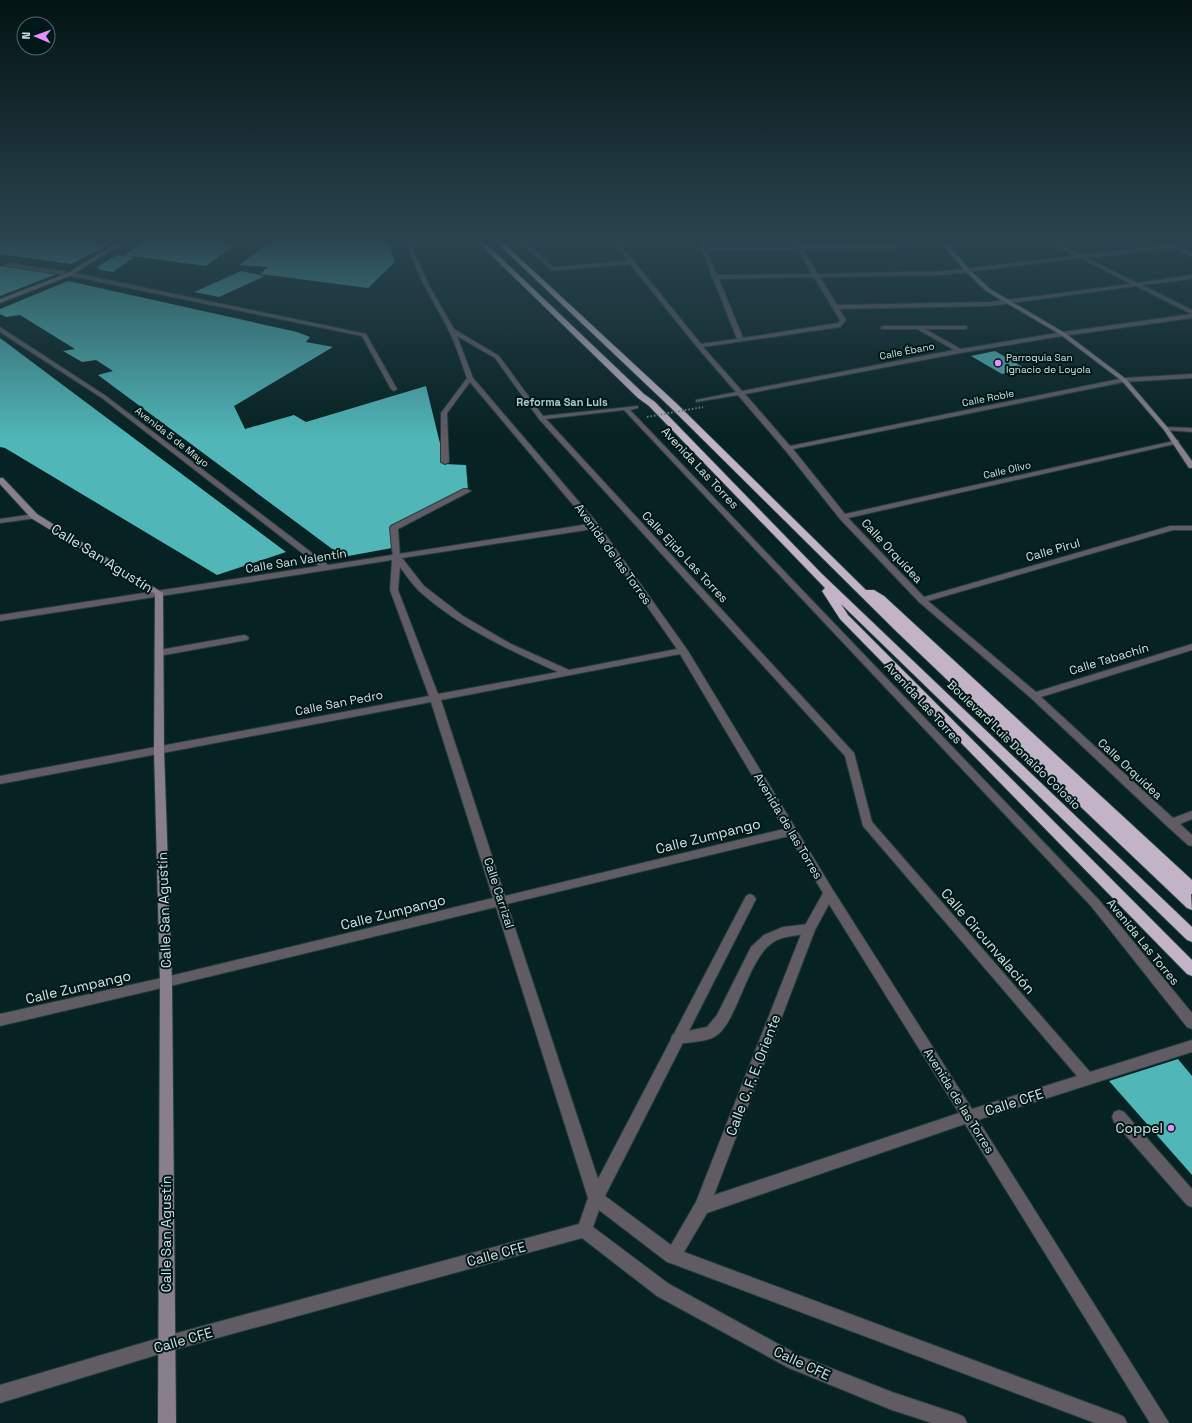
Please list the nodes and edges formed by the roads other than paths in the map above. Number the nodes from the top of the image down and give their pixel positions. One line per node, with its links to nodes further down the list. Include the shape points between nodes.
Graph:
1 (221, 305): 25 (street, via 364,335)
2 (438, 305): 17 (street, Avenida de las Torres)
3 (547, 305): 44 (highway, Avenida Las Torres, via 652,404)
4 (566, 305): 45 (highway, Avenida Las Torres, via 672,405)
5 (666, 305): 20 (street, Calle Orquídea)
6 (726, 305): 19 (street)
7 (917, 305): 10 (street)
8 (1015, 305): 18 (street)
9 (1179, 305): 11 (street)
10 (835, 307): 19 (street, via 843,320 840,326)
11 (1192, 312)
12 (1192, 316): 18 (street, Calle Ébano)
13 (965, 327): 16 (street)
14 (0, 328): 43 (street, Avenida 5 de Mayo, via 104,397)
15 (884, 328): 16 (street)
16 (919, 328): 21 (street)
17 (452, 330): 23 (street, Avenida de las Torres); 28 (street, Calle Ejido Las Torres, via 497,357)
18 (1063, 334): 21 (street, Calle Ébano); 24 (street)
19 (741, 340): 20 (street)
20 (699, 346): 26 (street, Calle Orquídea)
21 (960, 352): 26 (street, Calle Ébano)
22 (1192, 376): 24 (street, Calle Roble)
23 (470, 378): 33 (street, via 444,413); 40 (street, Avenida de las Torres)
24 (1124, 380): 29 (street); 32 (street, Calle Roble)
25 (394, 389)
26 (742, 394): 27 (street, Calle Ébano); 32 (street, Calle Orquídea)
27 (698, 401)
28 (541, 418): 59 (street, Calle Ejido Las Torres, via 850,755); 73 (street, Avenida Las Torres, via 630,407 1095,903)
29 (1166, 429): 30 (street); 31 (street)
30 (1192, 430)
31 (1175, 442): 34 (street); 38 (street, Calle Olivo)
32 (788, 448): 38 (street, Calle Orquídea)
33 (445, 462)
34 (1192, 466)
35 (0, 480): 37 (street, Calle San Agustín)
36 (467, 491): 42 (street, Calle Carrizal, via 394,528)
37 (34, 516): 39 (street); 46 (street, Calle San Agustín)
38 (843, 517): 47 (street, Calle Orquídea)
39 (0, 521)
40 (595, 526): 42 (street, Calle San Valentín); 51 (street, Avenida de las Torres)
41 (1192, 528): 47 (street, Calle Pirul, via 1172,528)
42 (396, 557): 43 (street, Calle San Valentín); 53 (street, via 421,588 460,618 508,646); 55 (street, Calle Carrizal, via 394,590)
43 (327, 568): 46 (street, Calle San Valentín)
44 (817, 575): 69 (highway, Boulevard Luis Donaldo Colosio); 70 (highway, via 844,617)
45 (844, 575): 63 (highway, via 880,598); 67 (highway, Boulevard Luis Donaldo Colosio)
46 (159, 593): 48 (street, Calle San Valentín); 52 (street, Calle San Agustín)
47 (922, 600): 54 (street, Calle Orquídea)
48 (0, 618)
49 (244, 638): 52 (street)
50 (1192, 647): 54 (street, Calle Tabachín)
51 (683, 651): 53 (street, Calle San Pedro); 61 (street, Avenida de las Torres)
52 (159, 653): 56 (street, Calle San Agustín)
53 (569, 673): 55 (street, Calle San Pedro)
54 (1034, 696): 60 (street, Calle Orquídea)
55 (435, 698): 56 (street, Calle San Pedro); 66 (street, Calle Carrizal)
56 (158, 750): 57 (street, Calle San Pedro); 71 (street, Calle San Agustín)
57 (0, 780)
58 (1192, 815): 60 (street)
59 (867, 823): 76 (street, Calle Circunvalación)
60 (1171, 823): 62 (street, Calle Orquídea)
61 (792, 831): 64 (street, Avenida de las Torres); 66 (street, Calle Zumpango)
62 (1192, 842)
63 (1192, 889)
64 (828, 893): 68 (street, Calle C. F. E. Oriente); 77 (street, Avenida de las Torres)
65 (750, 899): 74 (street)
66 (502, 902): 71 (street, Calle Zumpango); 79 (street, Calle Carrizal)
67 (1192, 904)
68 (809, 929): 74 (street, via 783,932 768,939 755,951 722,1019 711,1032); 81 (street, Calle C. F. E. Oriente)
69 (1192, 936)
70 (1192, 970)
71 (166, 982): 72 (street, Calle Zumpango); 84 (street, Calle San Agustín)
72 (0, 1020)
73 (1192, 1023)
74 (678, 1038): 79 (street)
75 (1192, 1046): 76 (street, Calle CFE)
76 (1088, 1079): 77 (street, Calle CFE)
77 (969, 1116): 81 (street, Calle CFE); 89 (street, Avenida de las Torres)
78 (1119, 1117): 80 (street)
79 (596, 1198): 82 (street); 83 (street)
80 (1192, 1200)
81 (702, 1207): 83 (street, Calle C. F. E. Oriente)
82 (584, 1230): 84 (street, Calle CFE); 87 (street, Calle CFE, via 663,1290 795,1362 892,1401)
83 (673, 1256): 88 (street)
84 (166, 1344): 85 (street, Calle CFE); 86 (street, Calle San Agustín)
85 (0, 1394)
86 (167, 1423)
87 (958, 1423)
88 (1118, 1423)
89 (1160, 1423)

